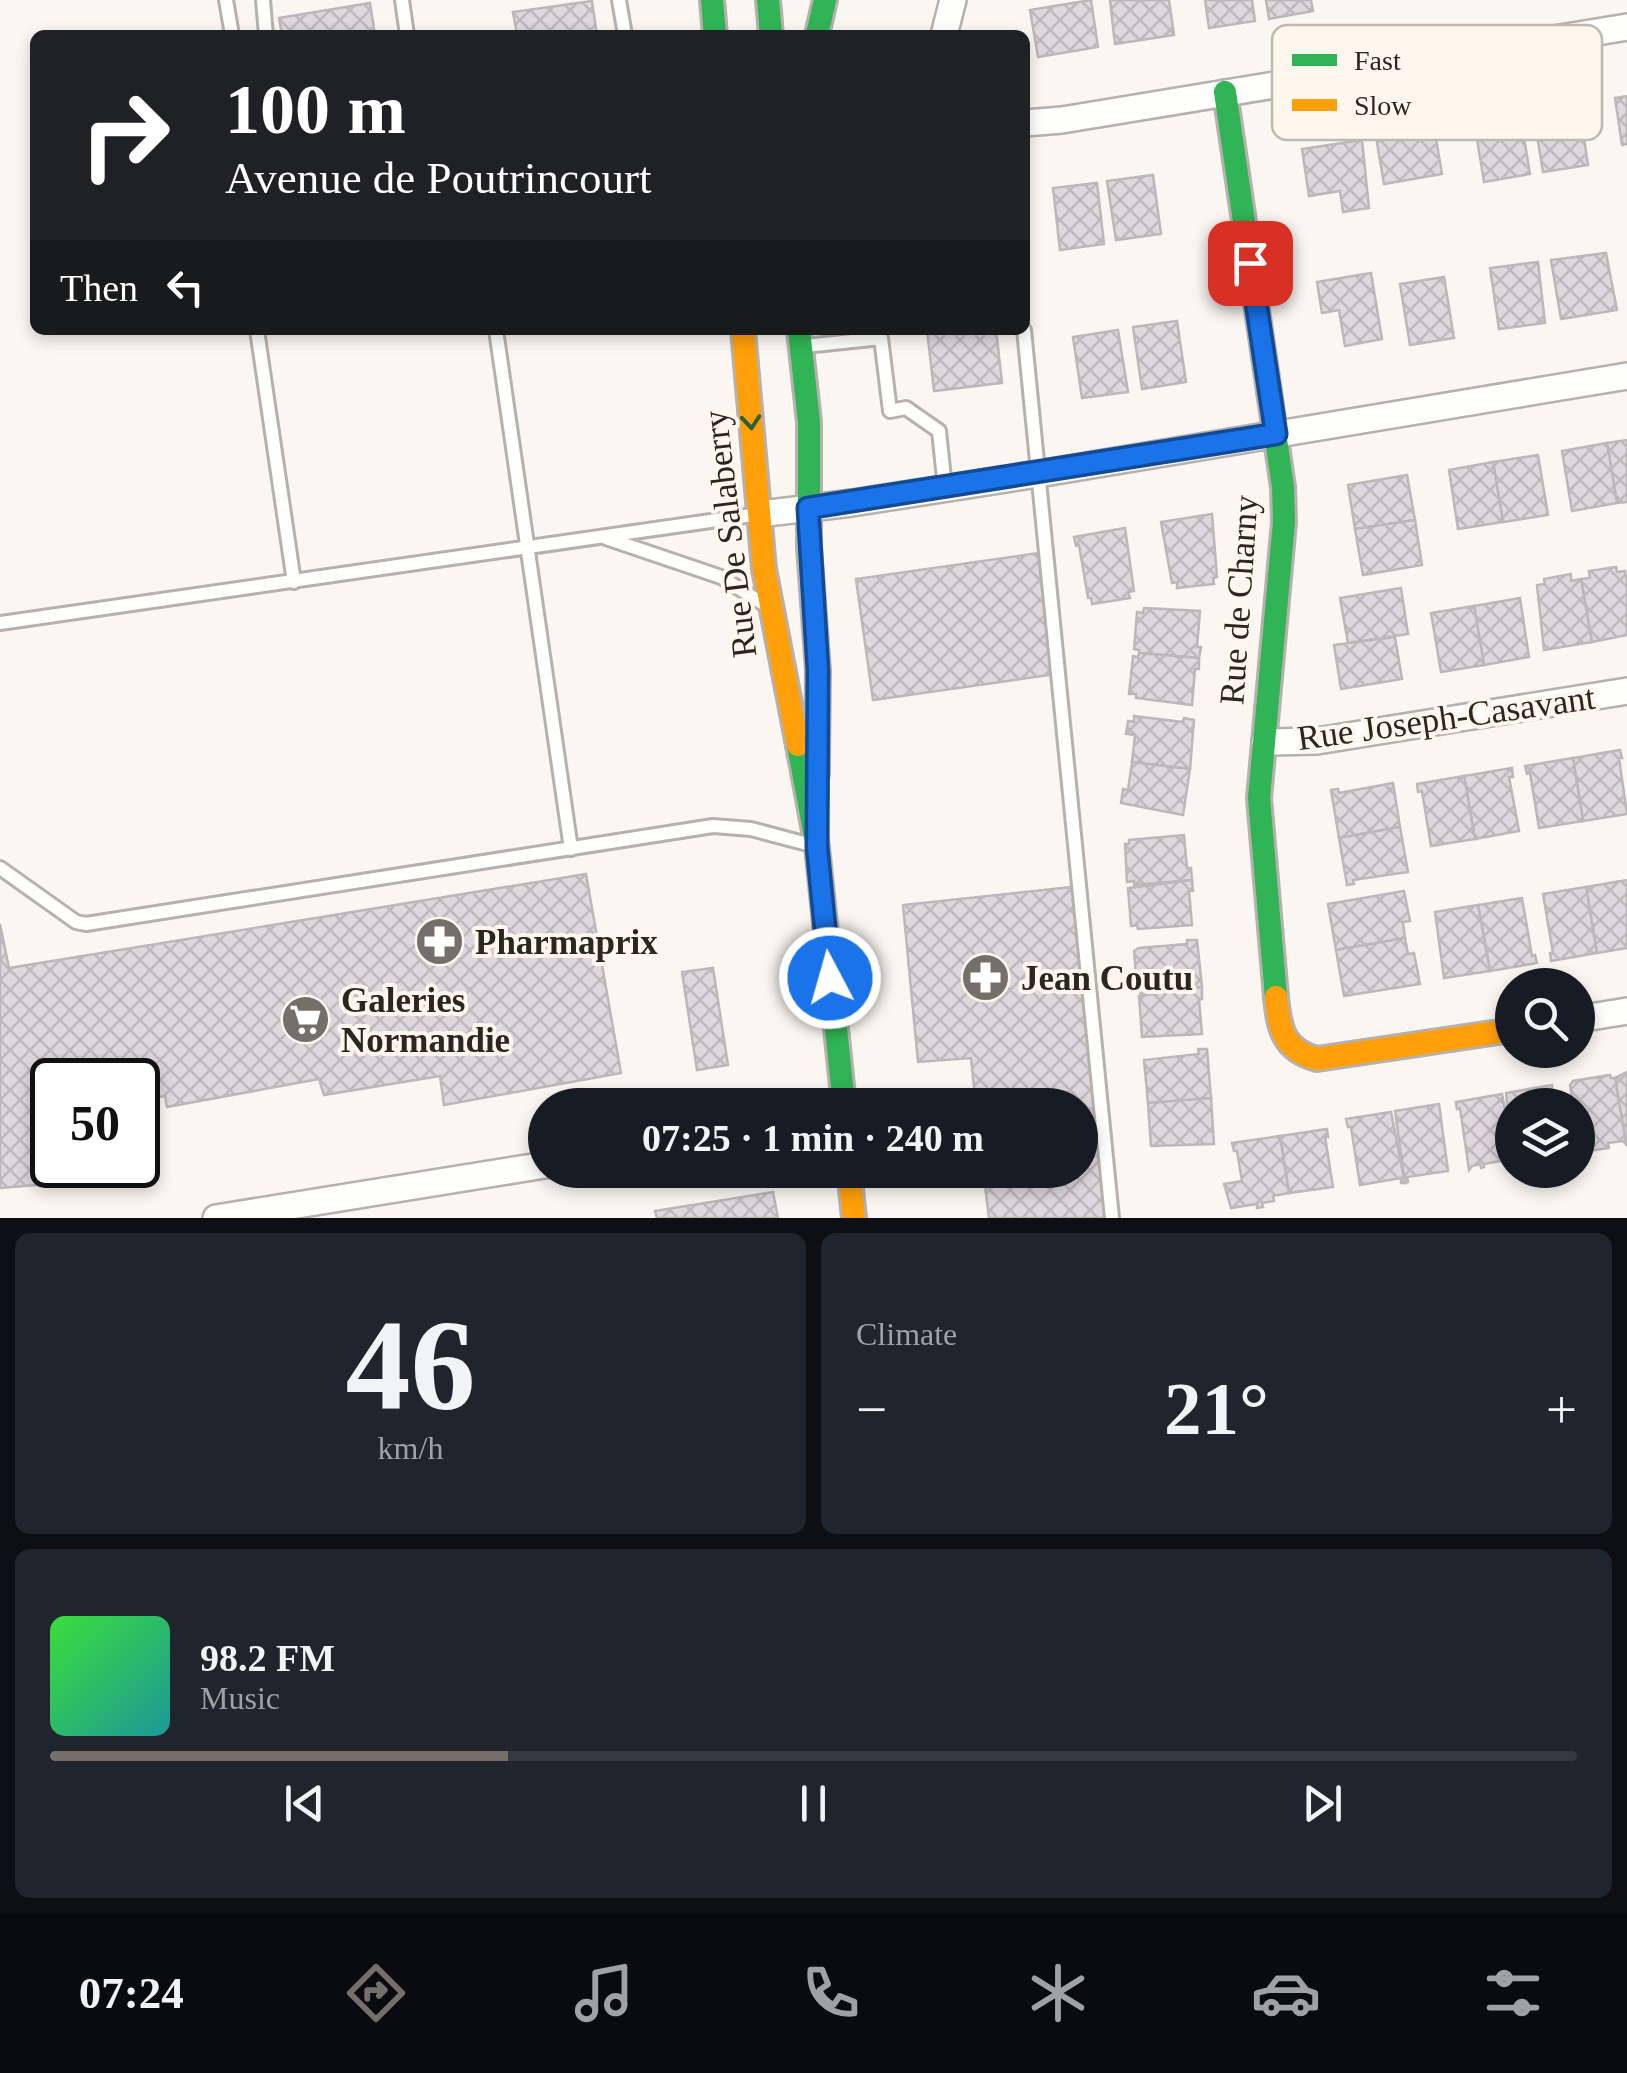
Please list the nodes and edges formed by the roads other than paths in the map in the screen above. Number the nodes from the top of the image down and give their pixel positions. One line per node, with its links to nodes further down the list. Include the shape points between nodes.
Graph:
1 (226, 0): 9 (lane)
2 (263, 0): 10 (lane)
3 (402, 0): 11 (lane)
4 (619, 0): 12 (lane)
5 (712, 0): 13 (main road)
6 (768, 0): 14 (main road)
7 (825, 0): 15 (main road)
8 (1627, 27): 16 (street)
9 (231, 30)
10 (266, 30)
11 (406, 30)
12 (624, 30)
13 (715, 30)
14 (771, 30)
15 (818, 30)
16 (1602, 31)
17 (1272, 85): 18 (street)
18 (1226, 92): 19 (street); 26 (main road, Rue de Charny)
19 (1030, 123)
20 (258, 335): 33 (lane)
21 (497, 335): 32 (lane)
22 (744, 335): 30 (main road, Rue De Salaberry, one-way to 30)
23 (1024, 335): 27 (lane)
24 (800, 338): 28 (lane, via 881,338 890,411 906,408 939,430); 29 (main road, Rue De Salaberry, via 809,422)
25 (1627, 376): 26 (street)
26 (1276, 434): 27 (street); 37 (main road, Rue de Charny, via 1284,522)
27 (1038, 474): 28 (street); 49 (lane)
28 (945, 488): 29 (street)
29 (808, 508): 30 (street); 38 (main road, Rue De Salaberry, via 818,671)
30 (760, 514): 31 (lane); 34 (main road, Rue De Salaberry)
31 (604, 537): 32 (lane); 34 (lane, via 721,577)
32 (528, 550): 33 (lane, via 497,549); 39 (lane)
33 (294, 582): 35 (lane)
34 (770, 610): 38 (main road, Rue De Salaberry)
35 (0, 623)
36 (1627, 691): 37 (street, Rue Joseph-Casavant, via 1317,741)
37 (1264, 742): 43 (main road, Rue de Charny, via 1260,818 1283,1037 1312,1059 1336,1059)
38 (817, 847): 39 (lane, via 713,826); 44 (main road, Rue De Salaberry)
39 (571, 849): 40 (lane, via 86,924)
40 (0, 868)
41 (1627, 1011): 42 (street)
42 (1595, 1016)
43 (1495, 1033)
44 (842, 1088)
45 (528, 1168): 47 (street)
46 (852, 1188): 48 (main road)
47 (216, 1218)
48 (854, 1218)
49 (1112, 1218)

